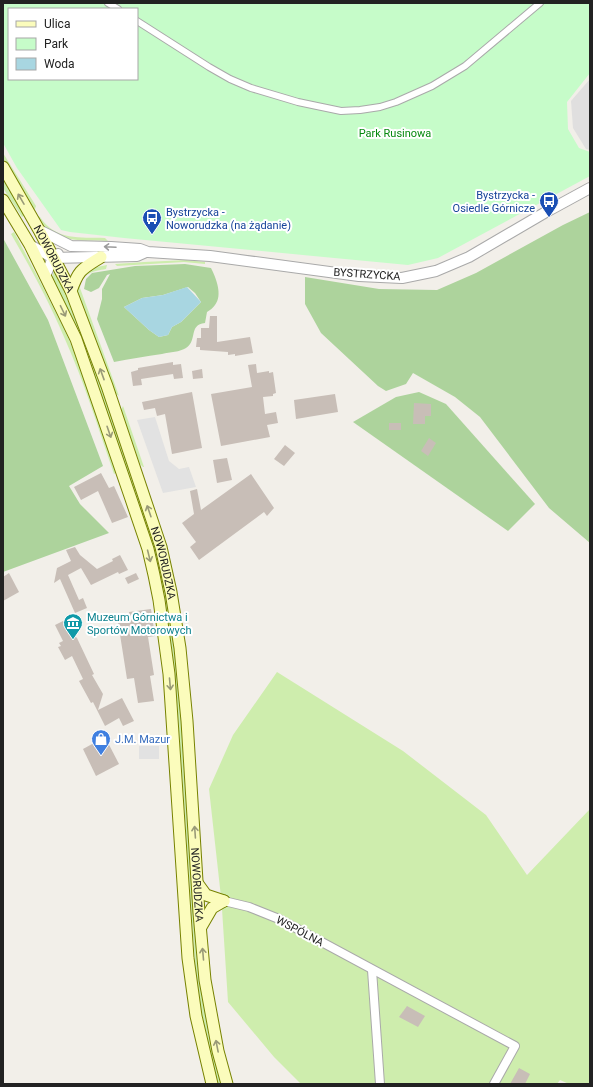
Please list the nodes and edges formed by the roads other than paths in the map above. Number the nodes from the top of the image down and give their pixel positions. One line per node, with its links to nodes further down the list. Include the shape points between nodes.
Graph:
1 (540, 3): 2 (street, via 465,66 432,86 396,102 360,110 317,106 251,88 209,67)
2 (138, 22)
3 (3, 167): 6 (main road, NOWORUDZKA, one-way to 3)
4 (590, 188): 9 (street, BYSTRZYCKA, via 469,257 436,271 402,278 359,276 210,256)
5 (3, 200): 7 (main road, NOWORUDZKA)
6 (39, 230): 8 (street, BYSTRZYCKA); 11 (main road, NOWORUDZKA)
7 (30, 245): 11 (street); 12 (main road, NOWORUDZKA)
8 (71, 246): 9 (street, BYSTRZYCKA, one-way to 8, via 140,249); 11 (street)
9 (148, 252): 10 (street, BYSTRZYCKA, via 137,256)
10 (101, 257): 11 (street, BYSTRZYCKA); 13 (main road, via 79,272)
11 (53, 258): 12 (street); 13 (main road, NOWORUDZKA)
12 (45, 276): 18 (main road, NOWORUDZKA, one-way to 18, via 76,339 146,542 154,575 169,681 188,958 196,1016)
13 (71, 291): 14 (main road, NOWORUDZKA, one-way to 13, via 187,721 180,648 171,592 153,522 107,386)
14 (198, 884): 15 (main road, via 206,895); 16 (main road, NOWORUDZKA)
15 (224, 901): 16 (main road, via 212,908); 17 (street, WSPÓLNA, via 249,907 279,919)
16 (200, 928): 19 (main road, NOWORUDZKA, one-way to 16, via 206,987)
17 (372, 970): 20 (street); 21 (street, WSPÓLNA, via 515,1046)
18 (212, 1084)
19 (227, 1084)
20 (380, 1084)
21 (494, 1084)

